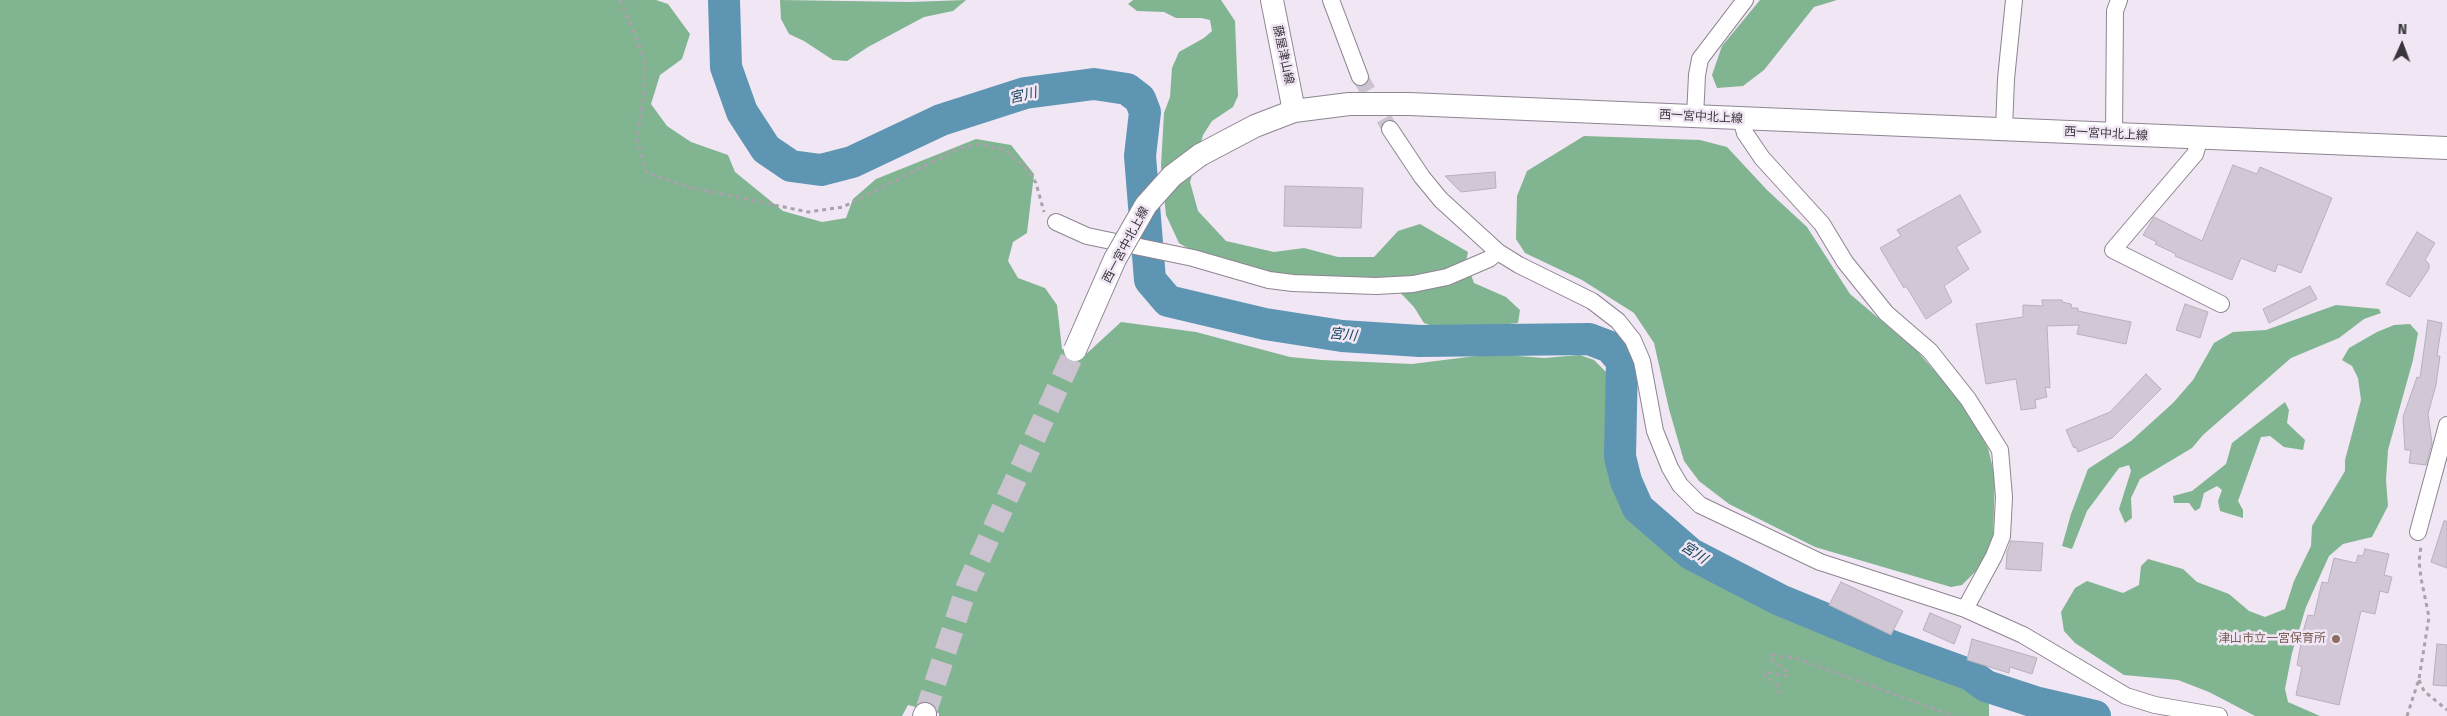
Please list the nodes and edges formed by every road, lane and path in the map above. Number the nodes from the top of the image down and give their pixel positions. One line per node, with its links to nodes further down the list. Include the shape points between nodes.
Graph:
1 (620, 0): 16 (path, via 644,63 644,92 637,140 647,173 688,187 808,212 843,207 960,148 980,144 1005,150 1026,168 1036,184 1043,212)
2 (1272, 0): 8 (main road, 藤屋津山線)
3 (1331, 0): 7 (street)
4 (1745, 0): 9 (street, via 1700,59)
5 (2014, 0): 11 (street)
6 (2119, 0): 13 (street, via 2115,11)
7 (1360, 77)
8 (1294, 111): 9 (main road, 西一宮中北上線, via 1349,104 1409,104); 19 (main road, 西一宮中北上線, bridge, via 1255,126 1200,155 1172,176 1146,205 1115,259)
9 (1695, 117): 10 (main road, 西一宮中北上線)
10 (1742, 119): 11 (main road, 西一宮中北上線); 22 (street, via 1745,132 1762,158 1822,224 1845,262 1886,313 1930,351 1968,399 2000,450 2004,497 2002,536)
11 (2004, 129): 13 (main road, 西一宮中北上線)
12 (1390, 130): 17 (street, via 1441,200)
13 (2114, 135): 14 (main road, 西一宮中北上線)
14 (2200, 138): 15 (main road, 西一宮中北上線); 18 (street, via 2195,154 2113,250)
15 (2447, 148)
16 (1056, 222): 17 (street, via 1087,236 1193,258 1269,280 1376,286 1413,284 1447,277)
17 (1498, 252): 22 (street, via 1592,301 1623,327 1642,361 1655,432 1670,468 1680,484 1700,504 1820,562)
18 (2221, 304)
19 (1075, 350)
20 (2447, 425): 21 (street)
21 (2418, 532): 23 (path, via 2422,538 2419,561 2429,617)
22 (1965, 609): 27 (street, via 2023,635 2126,696 2155,705)
23 (2419, 679): 25 (path, via 2424,691); 28 (path)
24 (1779, 694): 26 (path, via 1778,686 1764,672 1787,676 1787,672 1771,659 1772,655 1804,662)
25 (2447, 710)
26 (1954, 716)
27 (2219, 716)
28 (2407, 716)

